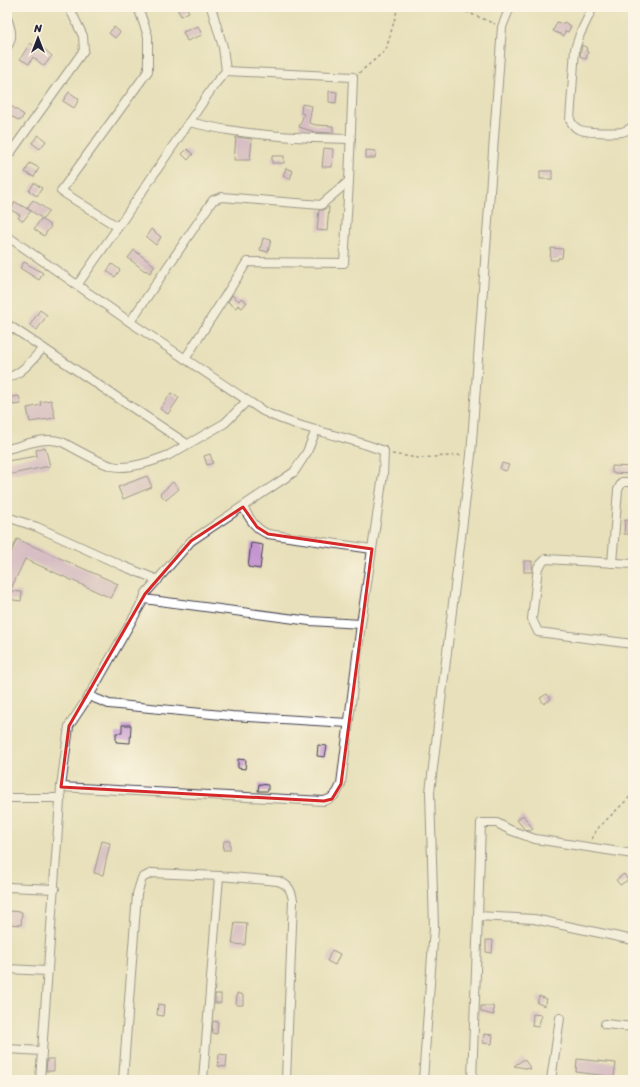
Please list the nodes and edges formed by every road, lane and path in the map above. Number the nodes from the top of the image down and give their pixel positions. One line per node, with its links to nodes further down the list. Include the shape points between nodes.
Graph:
1 (69, 7): 16 (street, via 83,36 84,50 11,152)
2 (138, 7): 18 (street, via 148,36 148,71 61,191)
3 (211, 7): 11 (street, via 223,47)
4 (398, 7): 12 (path, via 386,50)
5 (455, 7): 9 (path)
6 (510, 7): 9 (street)
7 (593, 7): 14 (street, via 575,49 570,120 580,131 623,132)
8 (7, 18): 10 (street, via 12,33)
9 (502, 27): 31 (street)
10 (7, 46)
11 (226, 71): 12 (street); 13 (street)
12 (353, 77): 15 (street)
13 (189, 122): 15 (street, via 263,135); 18 (street)
14 (633, 126)
15 (351, 139): 17 (street)
16 (7, 153)
17 (349, 181): 21 (street, via 321,205 222,197 213,200); 24 (street, via 344,263 247,262)
18 (118, 227): 20 (street)
19 (7, 236): 20 (street)
20 (78, 284): 21 (street)
21 (130, 322): 24 (street)
22 (7, 324): 23 (street)
23 (42, 348): 25 (street, via 23,370); 28 (street)
24 (184, 359): 26 (street)
25 (7, 378)
26 (247, 401): 27 (street, via 281,420); 28 (street, via 224,423)
27 (316, 430): 30 (street); 33 (street, via 307,452 294,472)
28 (187, 444): 29 (street, via 160,459 122,467 104,463 55,440)
29 (7, 449)
30 (384, 451): 31 (path, via 418,458); 35 (street)
31 (471, 455): 66 (street, via 430,792 434,928)
32 (633, 482): 36 (street, via 622,482 618,490)
33 (243, 507): 35 (street, via 257,528 268,534); 38 (street, via 191,541)
34 (7, 517): 38 (street, via 37,527)
35 (372, 549): 40 (street)
36 (612, 563): 37 (street); 41 (street, via 546,558 538,567 532,619 538,632)
37 (633, 564)
38 (158, 580): 39 (street, via 145,594)
39 (144, 599): 40 (street, via 310,621); 42 (street)
40 (361, 624): 43 (street)
41 (633, 644)
42 (89, 696): 43 (street, via 109,704 232,716); 44 (street, via 69,726)
43 (348, 723): 44 (street, via 341,784 335,797 324,801)
44 (61, 787): 47 (street)
45 (633, 794): 48 (path, via 597,829)
46 (7, 798): 47 (street)
47 (61, 798): 52 (street)
48 (589, 847): 49 (street); 53 (street, via 535,839 497,823 481,823)
49 (633, 854)
50 (218, 876): 63 (street, via 152,873 142,878 139,883); 64 (street); 65 (street, via 278,882 287,885 292,892)
51 (7, 888): 52 (street)
52 (54, 890): 56 (street)
53 (478, 916): 54 (street, via 534,919); 67 (street)
54 (633, 940)
55 (7, 969): 56 (street)
56 (48, 971): 61 (street)
57 (560, 1018): 68 (street)
58 (605, 1024): 59 (street)
59 (633, 1027)
60 (7, 1049): 61 (street)
61 (42, 1051): 62 (street)
62 (40, 1080)
63 (123, 1080)
64 (203, 1080)
65 (286, 1080)
66 (423, 1080)
67 (472, 1080)
68 (551, 1080)

